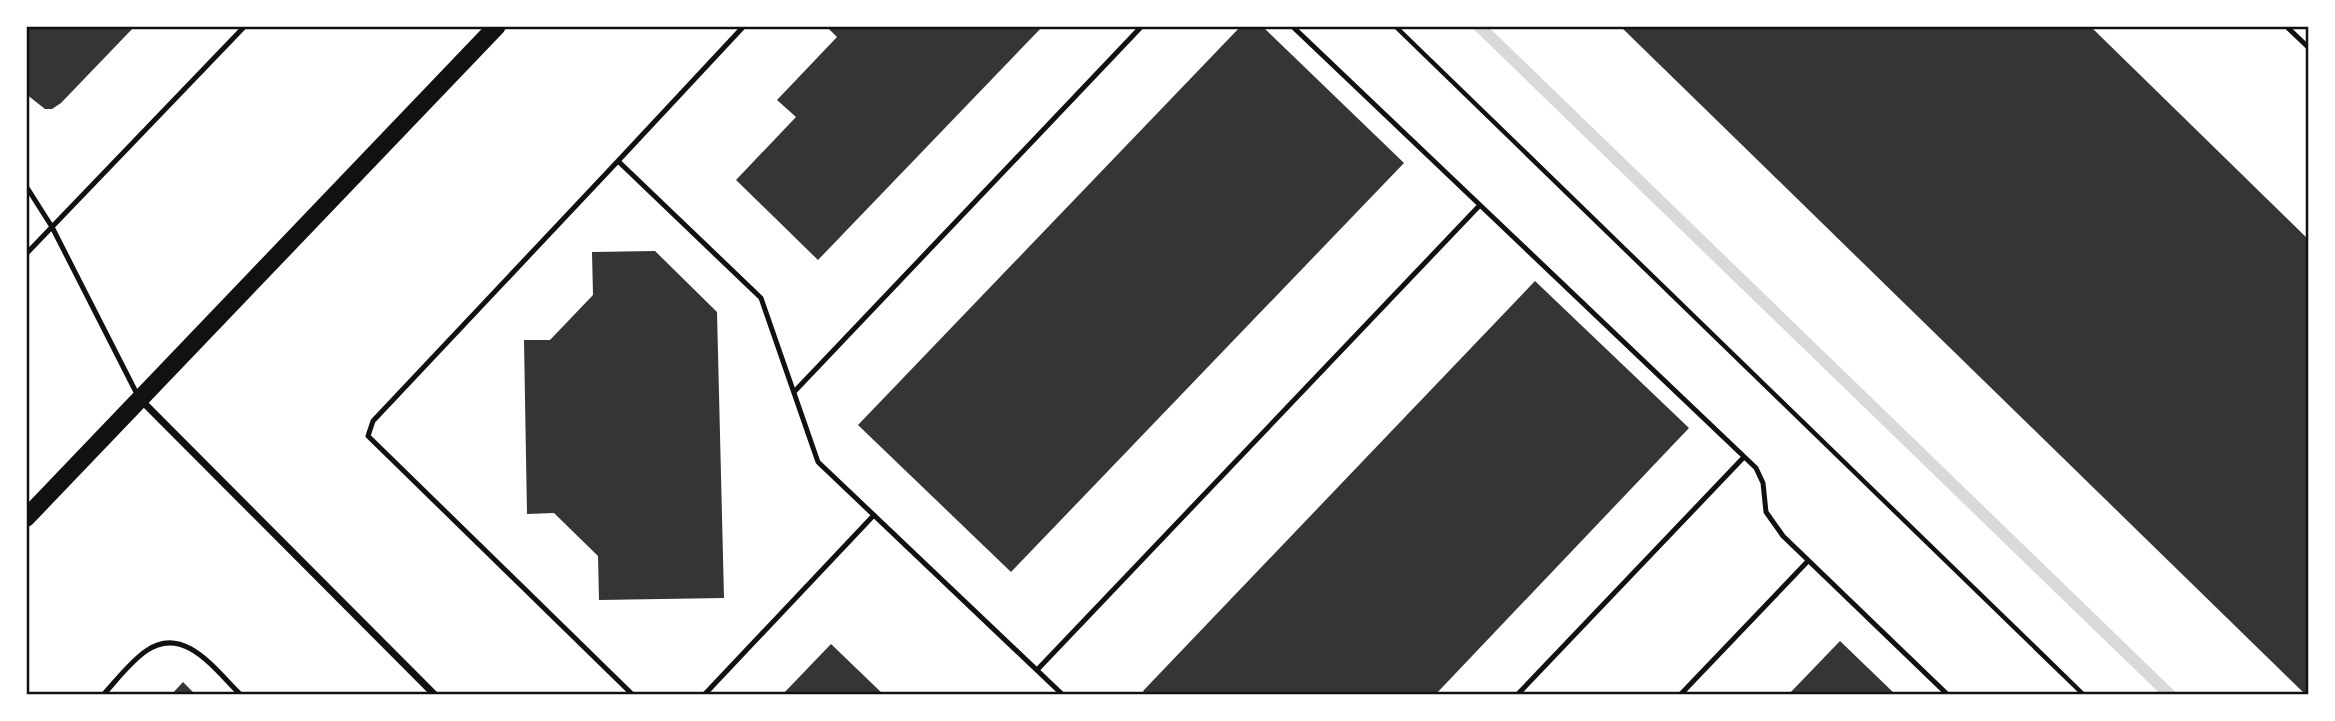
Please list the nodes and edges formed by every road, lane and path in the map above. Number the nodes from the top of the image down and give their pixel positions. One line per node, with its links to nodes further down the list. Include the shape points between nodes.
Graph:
1 (246, 26): 12 (lane)
2 (497, 26): 15 (main road)
3 (744, 26): 9 (lane)
4 (1142, 26): 14 (lane)
5 (1292, 26): 11 (lane)
6 (1395, 26): 30 (path)
7 (2286, 26): 8 (lane)
8 (2309, 48)
9 (618, 161): 14 (lane, via 761,298); 24 (lane, via 373,421 368,436)
10 (26, 186): 12 (lane)
11 (1480, 205): 16 (lane); 20 (lane)
12 (52, 227): 13 (lane); 15 (lane)
13 (26, 254)
14 (793, 392): 17 (lane, via 818,462)
15 (141, 400): 18 (main road); 23 (street)
16 (1744, 457): 19 (lane, via 1763,483 1766,512); 27 (lane)
17 (874, 515): 20 (lane); 25 (lane)
18 (26, 517)
19 (1808, 561): 28 (lane); 29 (lane)
20 (1037, 670): 26 (lane)
21 (103, 695): 22 (lane, via 146,650 171,641 190,646)
22 (241, 695)
23 (435, 695)
24 (633, 695)
25 (704, 695)
26 (1063, 695)
27 (1517, 695)
28 (1680, 695)
29 (1948, 695)
30 (2084, 695)

